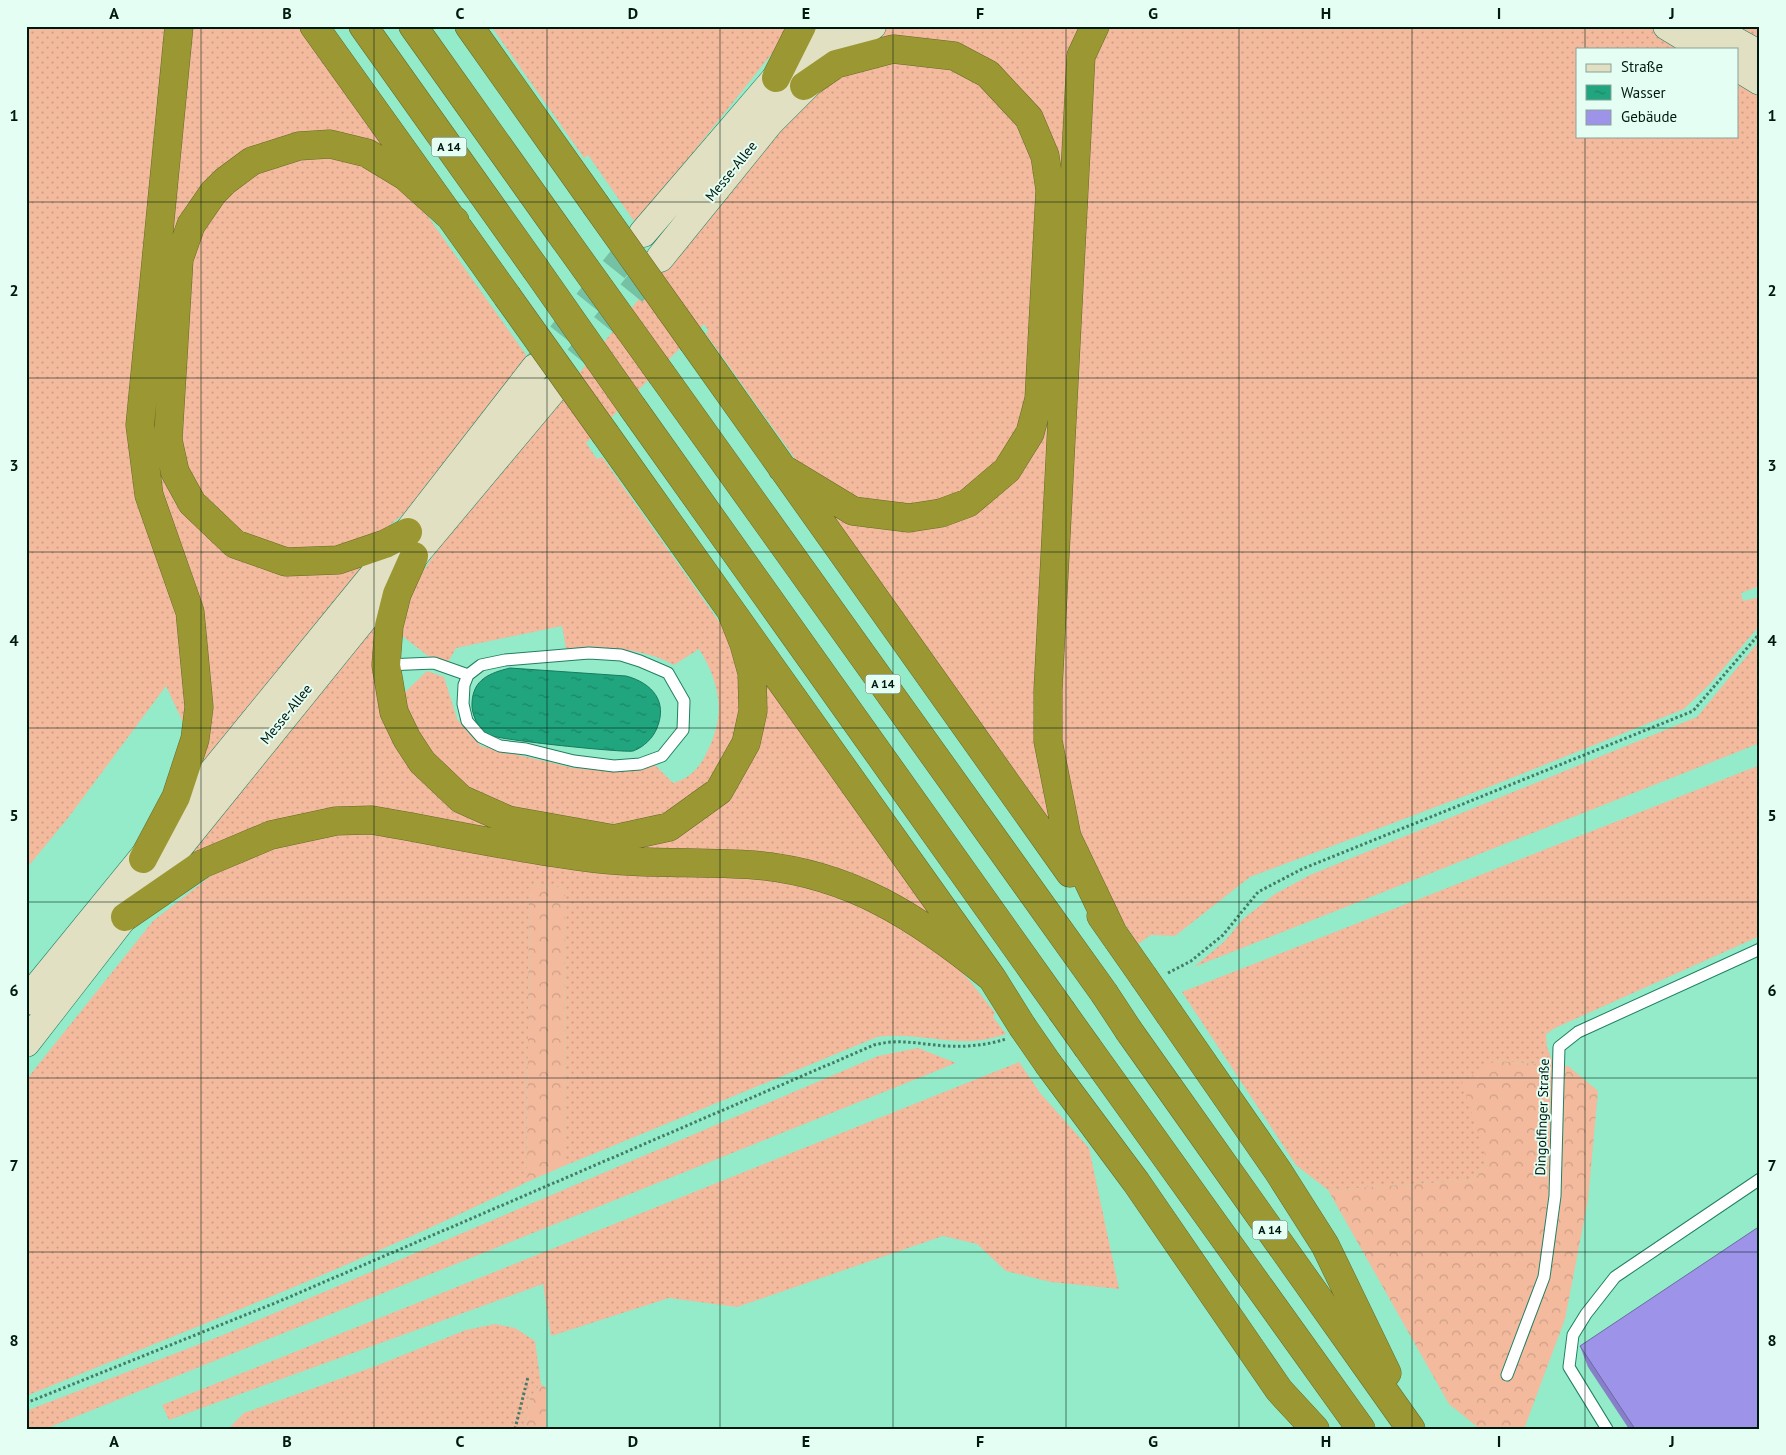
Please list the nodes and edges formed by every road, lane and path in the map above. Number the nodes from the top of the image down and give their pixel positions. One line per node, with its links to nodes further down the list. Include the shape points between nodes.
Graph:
1 (179, 26): 29 (highway, via 140,425 149,495 190,612 199,707 195,739 176,797)
2 (314, 26): 18 (highway)
3 (363, 26): 44 (highway, A 14, bridge)
4 (413, 26): 45 (highway, A 14, bridge)
5 (469, 26): 23 (highway, bridge)
6 (802, 26): 15 (highway)
7 (837, 26): 15 (main road, Messe-Allee)
8 (872, 26): 17 (main road, Messe-Allee, via 856,36)
9 (1095, 26): 31 (highway, via 1081,56 1048,741 1067,836)
10 (1667, 26): 12 (main road)
11 (1708, 26): 13 (main road)
12 (1703, 48)
13 (1760, 55)
14 (1738, 69): 16 (main road)
15 (776, 78): 19 (main road, Messe-Allee)
16 (1760, 81)
17 (804, 86): 20 (main road, Messe-Allee, via 770,122); 23 (highway, via 836,64 893,49 954,56 988,74 1029,118 1045,156 1050,190 1039,399 1030,433 1008,470 968,503 941,513 909,518 853,511)
18 (454, 221): 24 (highway, via 405,176 367,154 330,144 300,146 252,161 225,181 191,225 179,259 168,440 175,472 192,503 235,544 286,562 338,560 385,544); 25 (highway, bridge)
19 (643, 233)
20 (660, 258)
21 (536, 368): 24 (main road, Messe-Allee)
22 (552, 391): 24 (main road, Messe-Allee)
23 (782, 468): 31 (highway)
24 (411, 544): 27 (highway, via 389,626); 29 (main road, Messe-Allee); 30 (main road, Messe-Allee)
25 (731, 611): 27 (highway, via 752,673 753,711 746,743 719,791 669,827 614,839 508,820 461,798 422,762 407,739 394,712); 34 (highway)
26 (1760, 633): 33 (path, via 1693,711 1302,869 1258,892 1223,935 1191,961)
27 (386, 665): 28 (lane, via 434,663)
28 (468, 675): 28 (lane, via 481,665 506,660 589,653 621,655 668,673 684,701 683,730 662,756 640,764 614,766 574,761 500,746 481,737 467,721 463,704)
29 (142, 860): 35 (main road, Messe-Allee)
30 (125, 917): 34 (highway, via 202,864 271,835 336,821 372,820 586,858 756,865 824,876 887,903 920,922); 37 (main road, Messe-Allee)
31 (1112, 931): 33 (highway)
32 (1760, 949): 39 (lane, Dingolfinger Straße, via 1578,1032 1559,1047 1555,1196 1544,1277)
33 (1154, 976): 45 (highway, bridge, via 1170,1014 1325,1245)
34 (992, 978): 43 (highway, bridge, via 1049,1065 1136,1182 1278,1390)
35 (26, 1001)
36 (999, 1041): 41 (path, via 938,1046 891,1040 874,1045 280,1301)
37 (26, 1043)
38 (1760, 1179): 46 (lane, via 1615,1278 1573,1334 1569,1367)
39 (1508, 1375)
40 (528, 1377): 42 (path)
41 (26, 1404)
42 (515, 1429)
43 (1315, 1429)
44 (1361, 1429)
45 (1412, 1429)
46 (1608, 1429)

